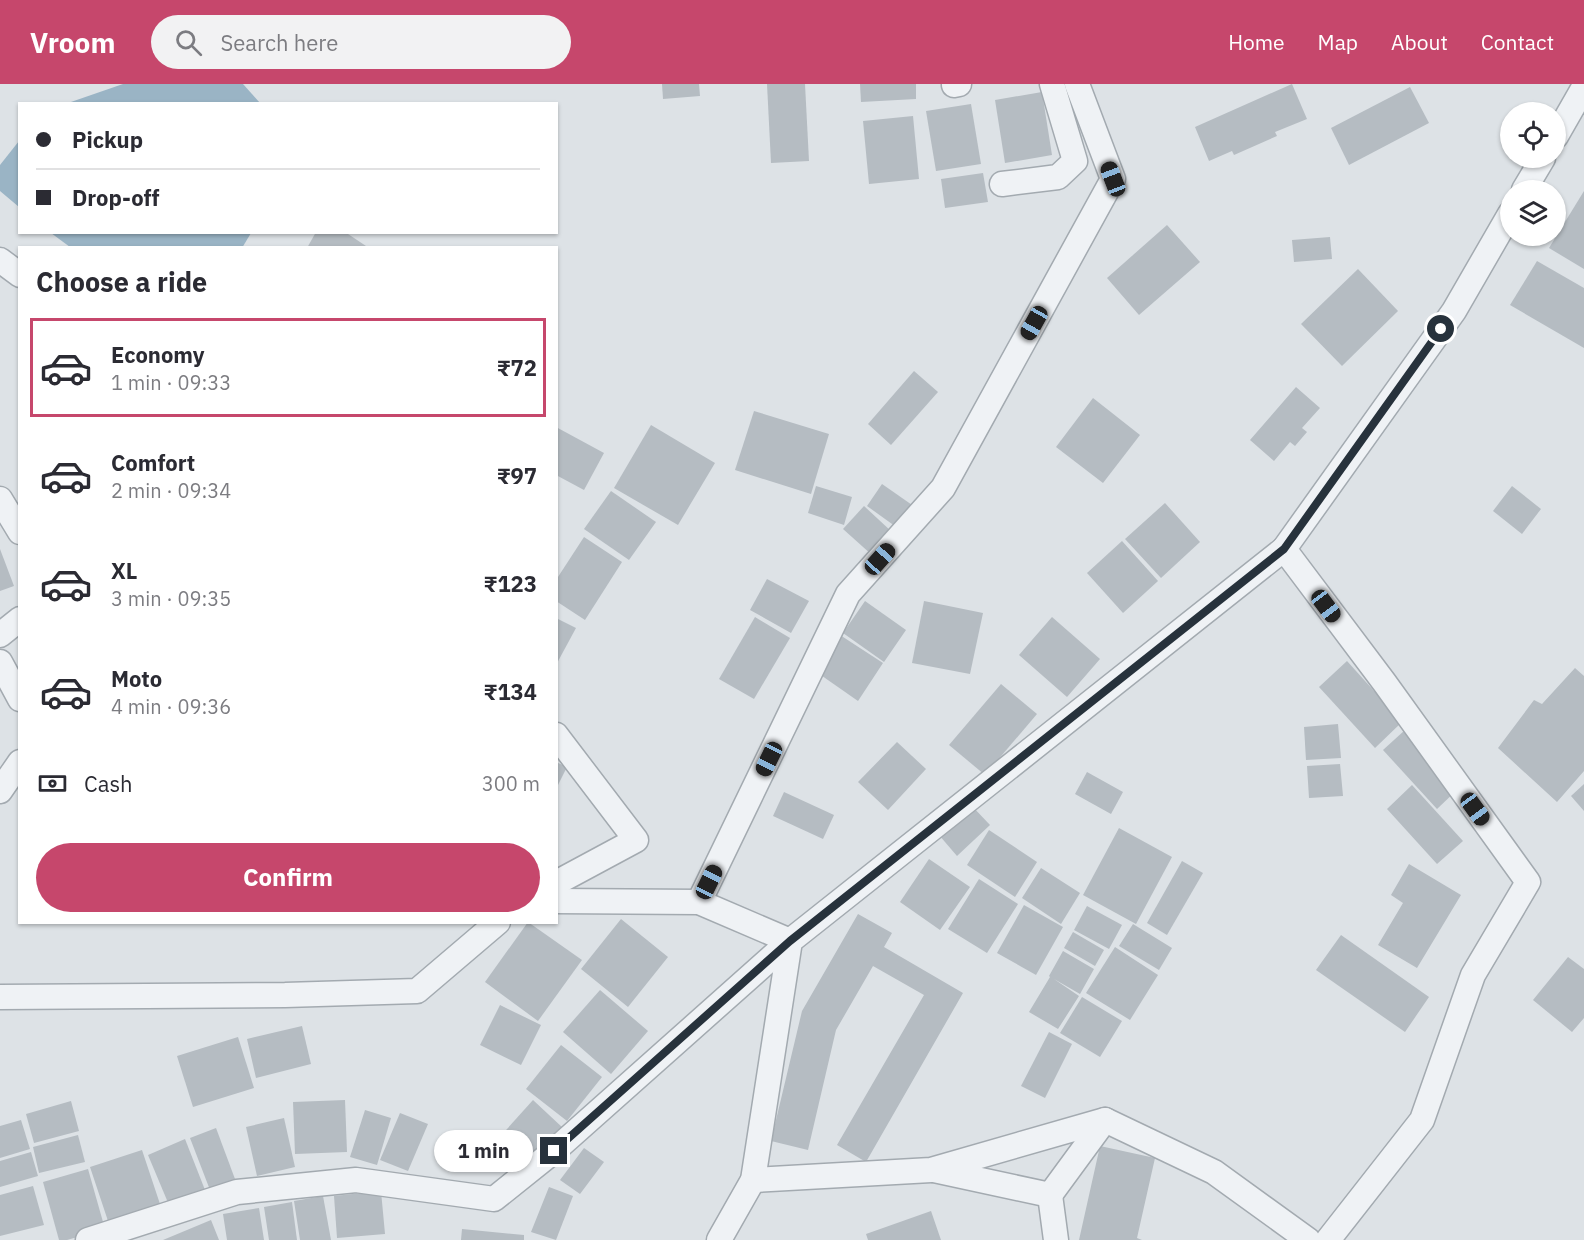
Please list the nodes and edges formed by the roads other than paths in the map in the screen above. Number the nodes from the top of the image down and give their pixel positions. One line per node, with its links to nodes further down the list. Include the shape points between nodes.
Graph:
1 (959, 84): 4 (street)
2 (1052, 84): 7 (street, via 1075,161 1058,177)
3 (1077, 84): 23 (street, via 1113,179 943,488 848,594)
4 (954, 85)
5 (1584, 87): 6 (street)
6 (1566, 118)
7 (1002, 184)
8 (1500, 231): 13 (street, via 1454,311)
9 (0, 260): 10 (street)
10 (18, 274)
11 (0, 500): 12 (street)
12 (18, 529)
13 (1284, 549): 25 (street); 35 (street, via 1528,882 1473,975 1422,1120)
14 (18, 621): 15 (street)
15 (0, 635)
16 (0, 662): 17 (street)
17 (18, 695)
18 (558, 738): 21 (street, via 636,840)
19 (18, 765): 20 (street)
20 (0, 792)
21 (558, 882)
22 (558, 901): 23 (street)
23 (699, 902): 25 (street)
24 (496, 924): 26 (street, via 417,991)
25 (790, 941): 29 (street); 31 (street, via 554,1151 494,1199 356,1179 237,1192)
26 (0, 998)
27 (1105, 1120): 28 (street); 30 (street); 34 (street, via 1214,1172)
28 (931, 1170): 29 (street); 30 (street)
29 (753, 1180): 32 (street)
30 (1050, 1195): 33 (street)
31 (88, 1240)
32 (719, 1240)
33 (1056, 1240)
34 (1308, 1240)
35 (1328, 1240)

